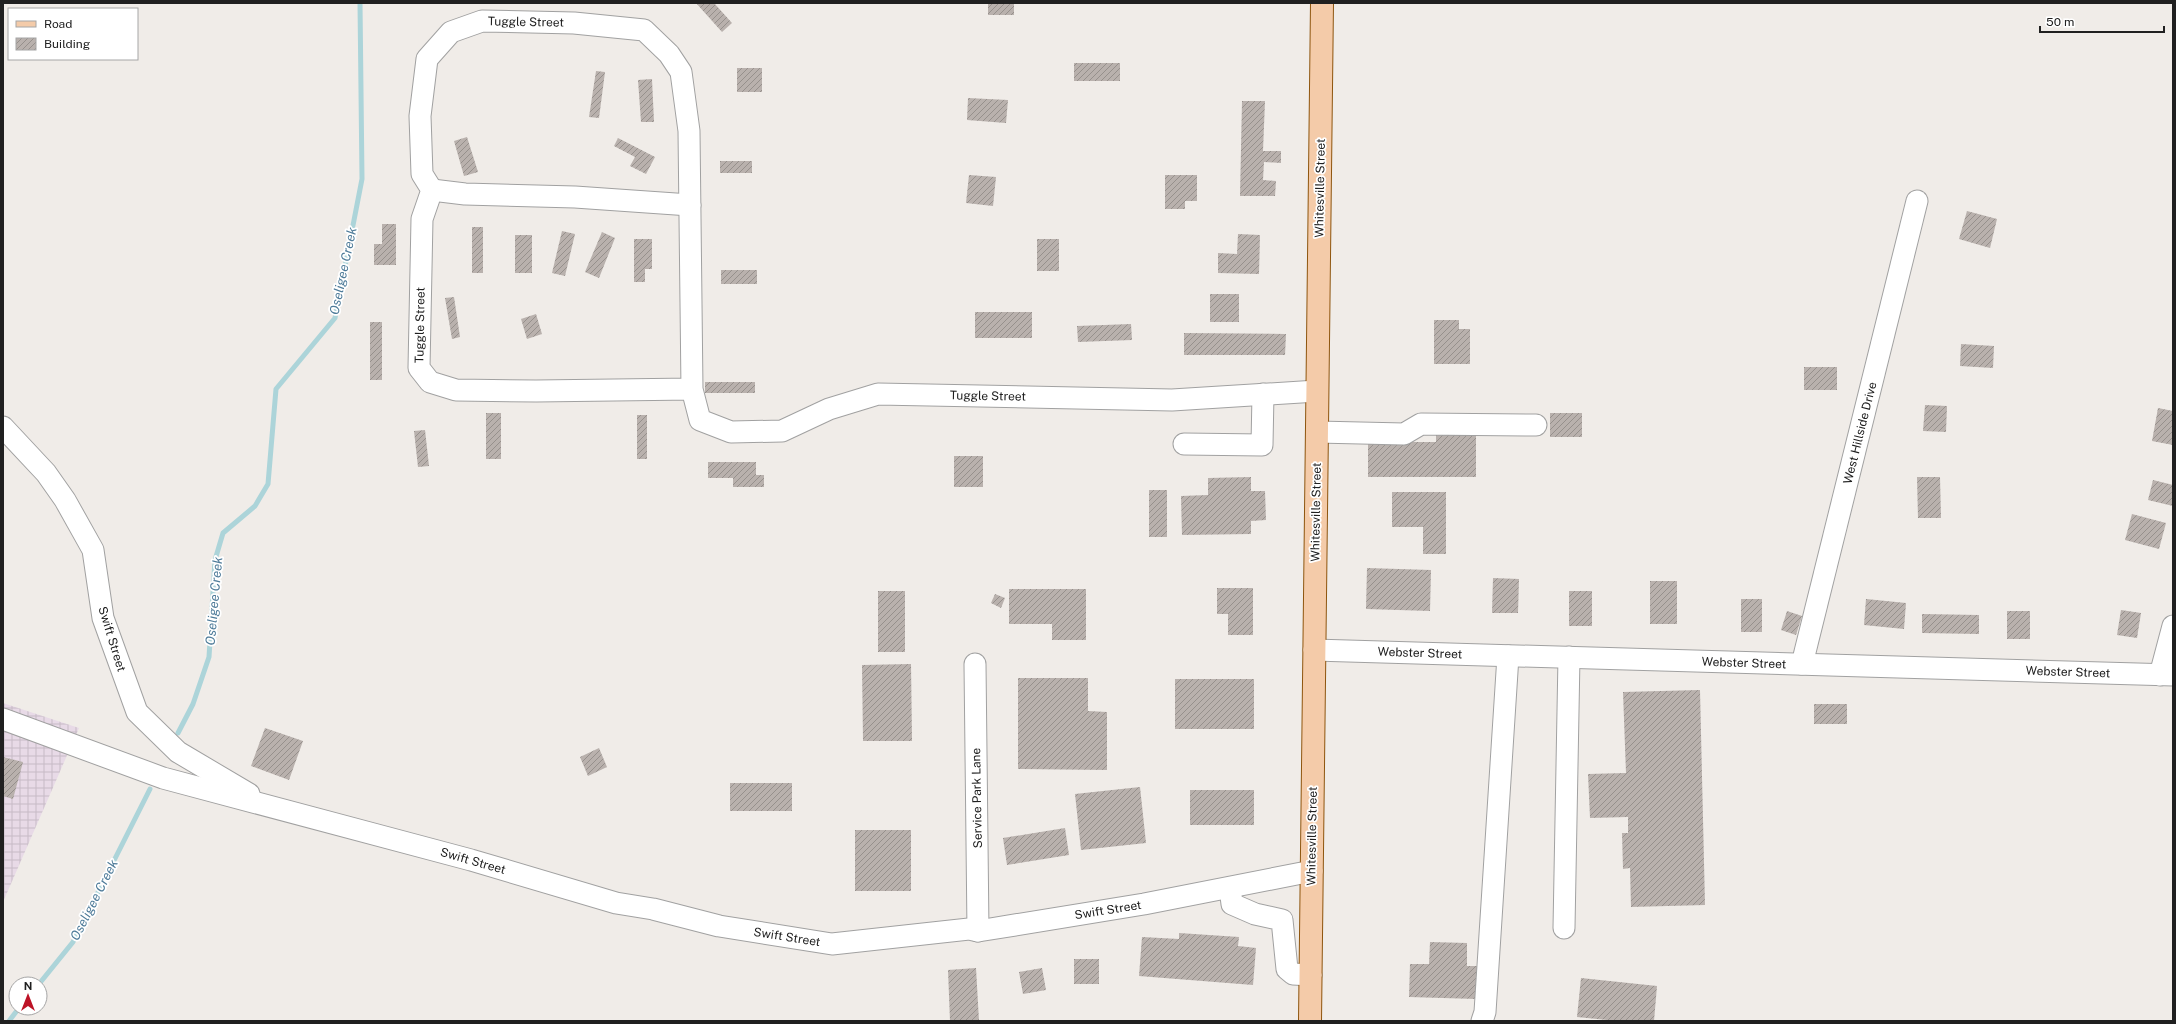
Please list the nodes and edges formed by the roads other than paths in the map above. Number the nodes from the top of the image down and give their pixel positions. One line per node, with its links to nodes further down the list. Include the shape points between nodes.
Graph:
1 (1322, 3): 6 (main road, Whitesville Street)
2 (432, 190): 4 (street, via 465,194 575,197); 4 (street, Tuggle Street, via 422,174 420,116 427,59 450,32 482,21 574,22 644,30 669,54 681,72 690,131); 5 (street, Tuggle Street, via 422,219 419,368 430,382 456,390)
3 (1917, 201): 17 (street, West Hillside Drive)
4 (690, 205): 5 (street, Tuggle Street)
5 (692, 389): 7 (street, Tuggle Street, via 700,420 731,432 782,431 829,409 878,394 1172,400)
6 (1318, 391): 7 (street, Tuggle Street); 10 (main road, Whitesville Street)
7 (1263, 394): 11 (street, via 1262,445)
8 (1536, 425): 10 (street, via 1421,424 1404,434)
9 (3, 427): 20 (street, Swift Street, via 46,473 65,500 92,550 103,618 137,712 178,752)
10 (1317, 432): 13 (main road, Whitesville Street)
11 (1184, 444)
12 (2173, 626): 18 (street)
13 (1314, 650): 14 (street, Webster Street); 21 (main road, Whitesville Street)
14 (1508, 656): 15 (street, Webster Street); 27 (street, via 1485,1012)
15 (1569, 657): 17 (street, Webster Street); 23 (street)
16 (975, 664): 24 (street, Service Park Lane)
17 (1802, 664): 18 (street, Webster Street)
18 (2166, 675)
19 (3, 719): 20 (street, Swift Street, via 163,778)
20 (273, 807): 24 (street, Swift Street, via 471,860 616,903 653,909 719,926 832,944 969,929)
21 (1312, 871): 22 (street, Swift Street); 25 (main road, Whitesville Street)
22 (1230, 888): 24 (street, Swift Street); 25 (street, via 1232,904 1255,914 1282,920 1287,969 1293,974)
23 (1564, 928)
24 (978, 931)
25 (1310, 975): 26 (main road, Whitesville Street)
26 (1310, 1021)
27 (1482, 1021)

